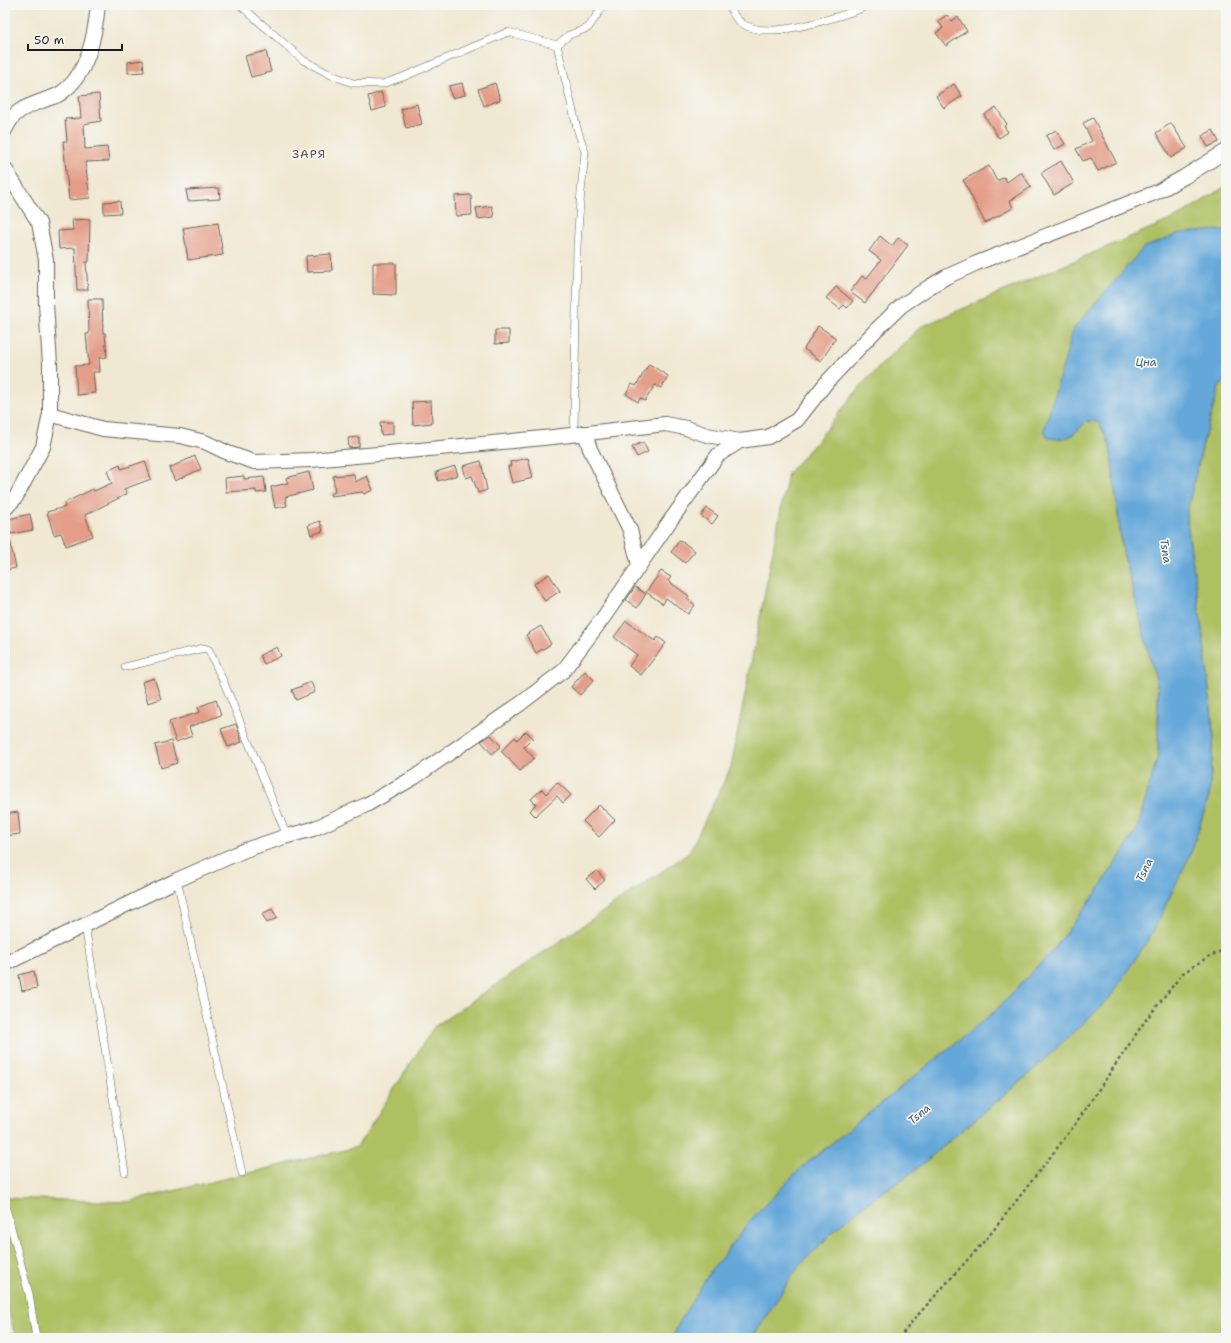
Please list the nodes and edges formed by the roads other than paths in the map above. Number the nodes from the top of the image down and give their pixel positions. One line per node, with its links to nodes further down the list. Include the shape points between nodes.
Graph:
1 (98, 5): 7 (street, via 87,57 79,73 61,94 19,110)
2 (240, 5): 6 (lane, via 303,60 353,83 382,84 508,32)
3 (604, 5): 6 (lane, via 588,28 569,35)
4 (730, 5): 5 (lane, via 736,20 747,27 773,30 797,27 858,10)
5 (867, 5)
6 (557, 45): 11 (lane, via 577,128 586,152 577,246)
7 (5, 130)
8 (1226, 151): 12 (street, via 1157,192 977,263 929,287 902,306 875,331 826,383 797,420 768,437)
9 (5, 169): 10 (street, via 39,223 46,260)
10 (50, 414): 11 (street, via 103,429 205,442 254,462 310,460); 13 (street, via 43,447 16,497)
11 (580, 434): 12 (street, via 665,424); 14 (street, via 630,530)
12 (740, 441): 14 (street, via 718,454)
13 (5, 509)
14 (639, 565): 16 (street, via 563,670 520,704 415,777 359,808 313,829)
15 (125, 667): 16 (lane, via 204,648 210,650)
16 (287, 836): 17 (street, via 245,850)
17 (177, 880): 18 (street); 21 (lane)
18 (85, 925): 19 (street); 20 (lane)
19 (5, 964)
20 (124, 1172)
21 (242, 1173)
22 (5, 1205): 23 (lane, via 29,1294)
23 (36, 1338)

